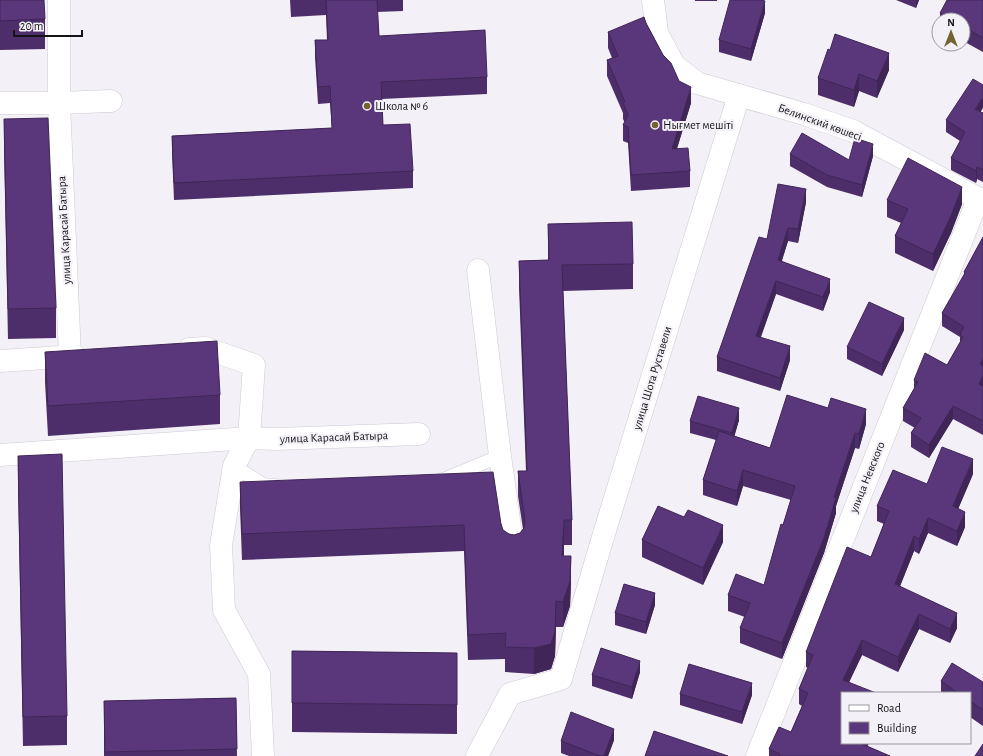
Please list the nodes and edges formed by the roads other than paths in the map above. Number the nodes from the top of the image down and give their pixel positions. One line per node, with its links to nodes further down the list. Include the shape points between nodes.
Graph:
1 (59, 0): 6 (street, улица Карасай Батыра)
2 (653, 0): 3 (street, via 657,33 674,65 697,83)
3 (739, 95): 7 (street, Белинский көшесi, via 853,131); 22 (street, улица Шота Руставели, via 561,679 510,694)
4 (111, 101): 6 (street)
5 (0, 103): 6 (street)
6 (59, 104): 11 (street, улица Карасай Батыра)
7 (980, 200): 23 (street, улица Невского)
8 (478, 270): 16 (street)
9 (173, 350): 14 (street, via 205,348 254,365)
10 (94, 354): 11 (street)
11 (70, 356): 12 (street)
12 (0, 361)
13 (418, 434): 14 (street, улица Карасай Батыра)
14 (249, 438): 15 (street, улица Карасай Батыра); 17 (street)
15 (0, 455)
16 (500, 456): 19 (lane); 20 (street)
17 (234, 466): 18 (lane, via 264,485); 21 (street, via 221,545 224,610 259,674)
18 (288, 485)
19 (431, 485)
20 (513, 548)
21 (263, 756)
22 (477, 756)
23 (756, 756)

